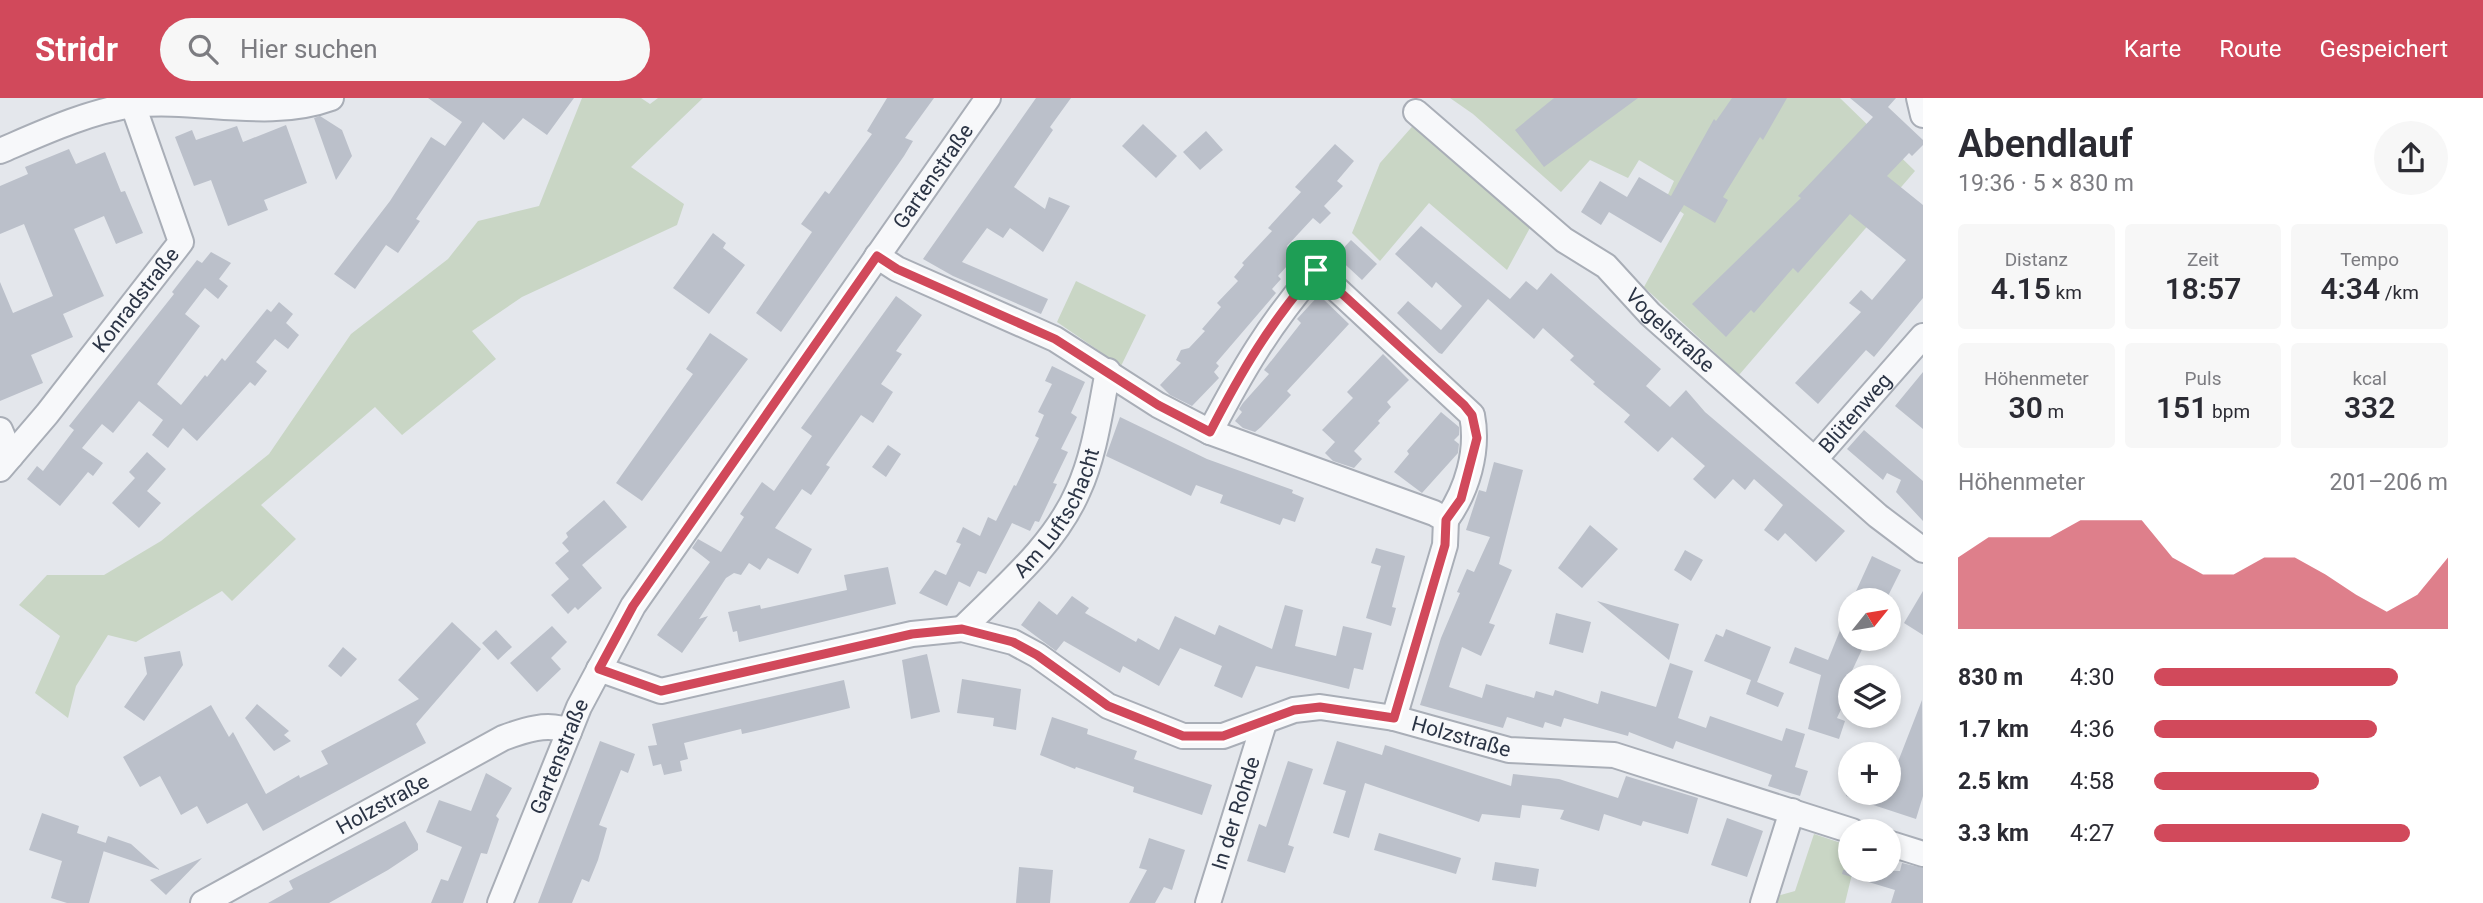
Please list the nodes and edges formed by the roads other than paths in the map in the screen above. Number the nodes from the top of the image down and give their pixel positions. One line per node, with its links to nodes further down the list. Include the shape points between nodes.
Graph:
1 (331, 98): 4 (street, via 279,108)
2 (988, 98): 8 (street, Gartenstraße)
3 (1919, 98): 6 (street)
4 (133, 105): 7 (street, via 93,115); 14 (street, Konradstraße, via 181,242)
5 (1416, 112): 13 (street, Vogelstraße, via 1555,233 1606,266 1650,314)
6 (1923, 115)
7 (0, 151)
8 (877, 256): 10 (street, via 1055,339); 18 (street, Gartenstraße, via 633,606)
9 (1923, 336): 13 (street, Blütenweg)
10 (1108, 372): 12 (street); 17 (street, Am Luftschacht, via 1086,471 1066,516 1049,540)
11 (0, 430): 14 (street)
12 (1210, 432): 15 (street); 15 (street, via 1277,316 1316,270 1472,415 1477,438 1461,499)
13 (1815, 459): 16 (street, Vogelstraße)
14 (6, 463)
15 (1446, 520): 19 (street, via 1445,545)
16 (1923, 550)
17 (962, 629): 18 (street, Holzstraße, via 912,634 661,691); 20 (street, Holzstraße, via 1013,642 1108,706 1183,736 1223,736)
18 (599, 669): 21 (street, Gartenstraße)
19 (1394, 718): 20 (street, Holzstraße, via 1320,707 1294,710); 22 (street, Holzstraße, via 1509,750 1614,755)
20 (1264, 723): 28 (street, In der Rohde)
21 (569, 732): 26 (street, Holzstraße, via 529,729 503,738); 27 (street, Gartenstraße)
22 (1792, 811): 23 (street, Holzstraße); 29 (street)
23 (1838, 826)
24 (1901, 846): 25 (street)
25 (1922, 851)
26 (203, 903)
27 (500, 903)
28 (1208, 903)
29 (1763, 903)

